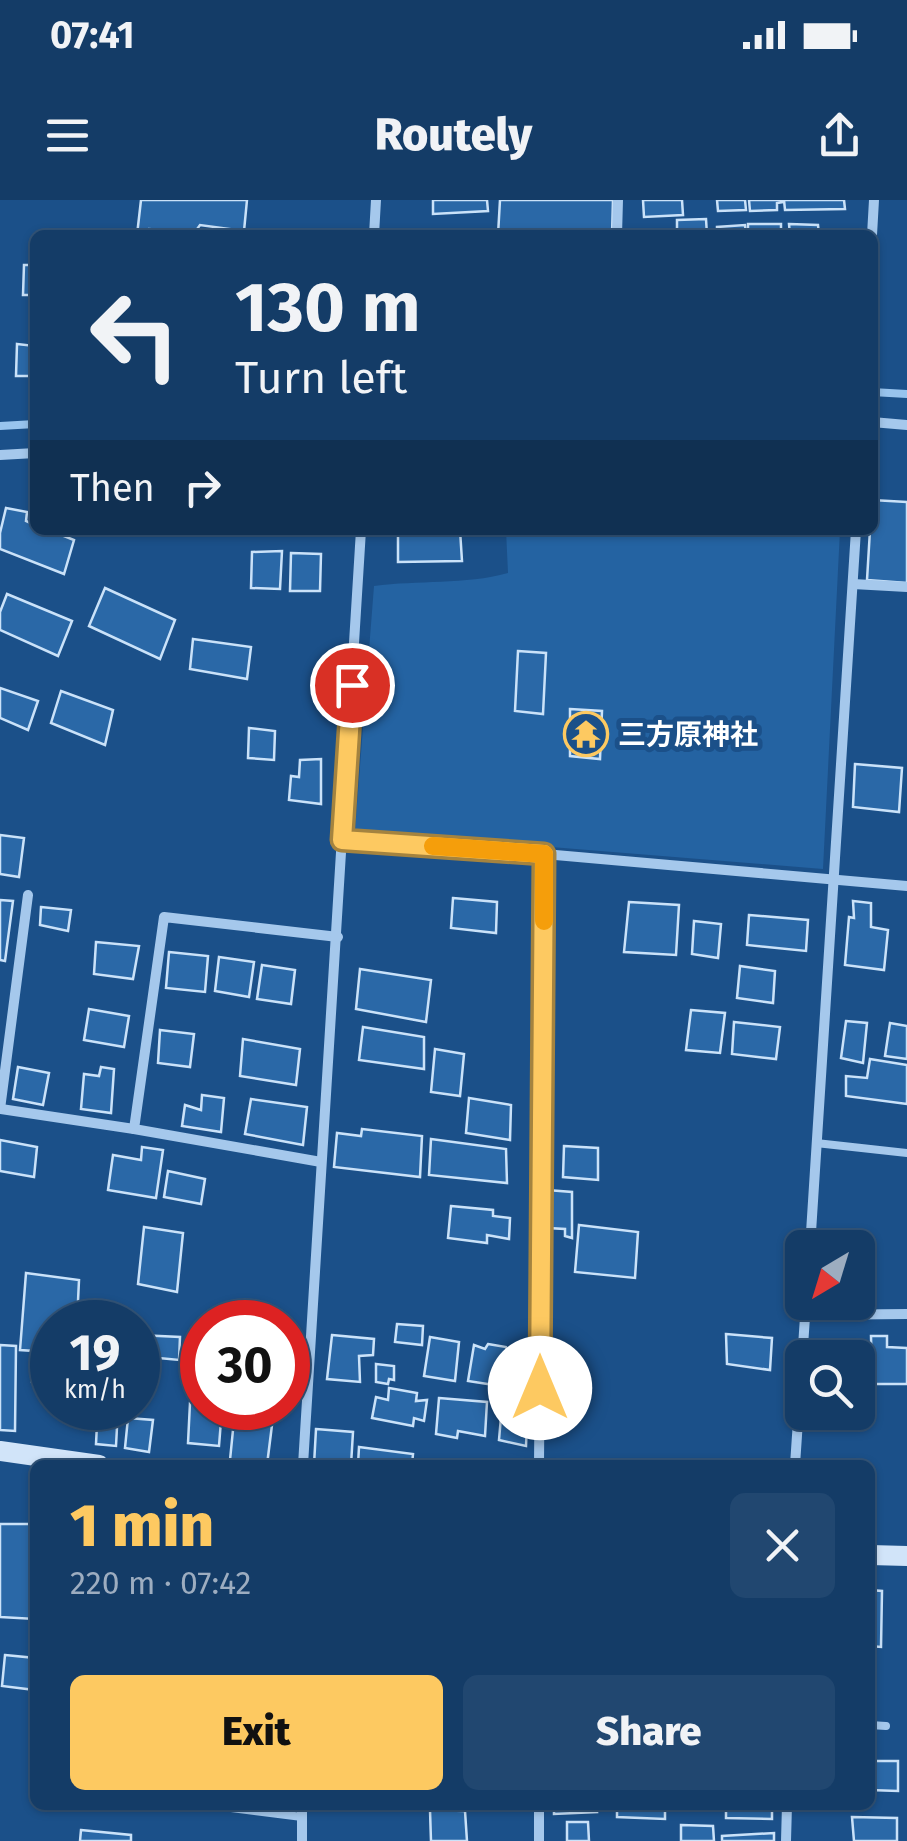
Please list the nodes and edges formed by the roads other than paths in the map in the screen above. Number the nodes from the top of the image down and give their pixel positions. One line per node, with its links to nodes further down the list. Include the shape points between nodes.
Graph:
1 (376, 200): 4 (street)
2 (618, 200): 5 (street)
3 (874, 200): 6 (street)
4 (374, 230)
5 (617, 230)
6 (872, 230)
7 (878, 423): 8 (street)
8 (907, 425)
9 (30, 453): 10 (street)
10 (0, 455)
11 (361, 535): 15 (street)
12 (856, 535): 13 (street)
13 (853, 584): 14 (street); 17 (street)
14 (907, 587)
15 (342, 840): 16 (street); 20 (street)
16 (544, 854): 17 (street); 33 (street)
17 (834, 880): 18 (street); 23 (street)
18 (907, 886)
19 (28, 896): 21 (street)
20 (338, 937): 22 (street, via 164,918); 25 (street)
21 (0, 1109): 22 (street)
22 (134, 1129): 25 (street)
23 (816, 1143): 24 (lane); 26 (street)
24 (907, 1152)
25 (321, 1162): 32 (street)
26 (811, 1230)
27 (875, 1312): 28 (street)
28 (907, 1314)
29 (805, 1320): 34 (street)
30 (0, 1452): 31 (main road)
31 (61, 1460)
32 (303, 1460)
33 (539, 1460)
34 (795, 1460)
35 (875, 1554): 36 (main road)
36 (907, 1556)
37 (875, 1725): 38 (lane)
38 (886, 1726)
39 (539, 1810): 43 (street)
40 (786, 1810): 44 (street)
41 (302, 1811): 42 (street)
42 (302, 1841)
43 (539, 1841)
44 (786, 1841)

